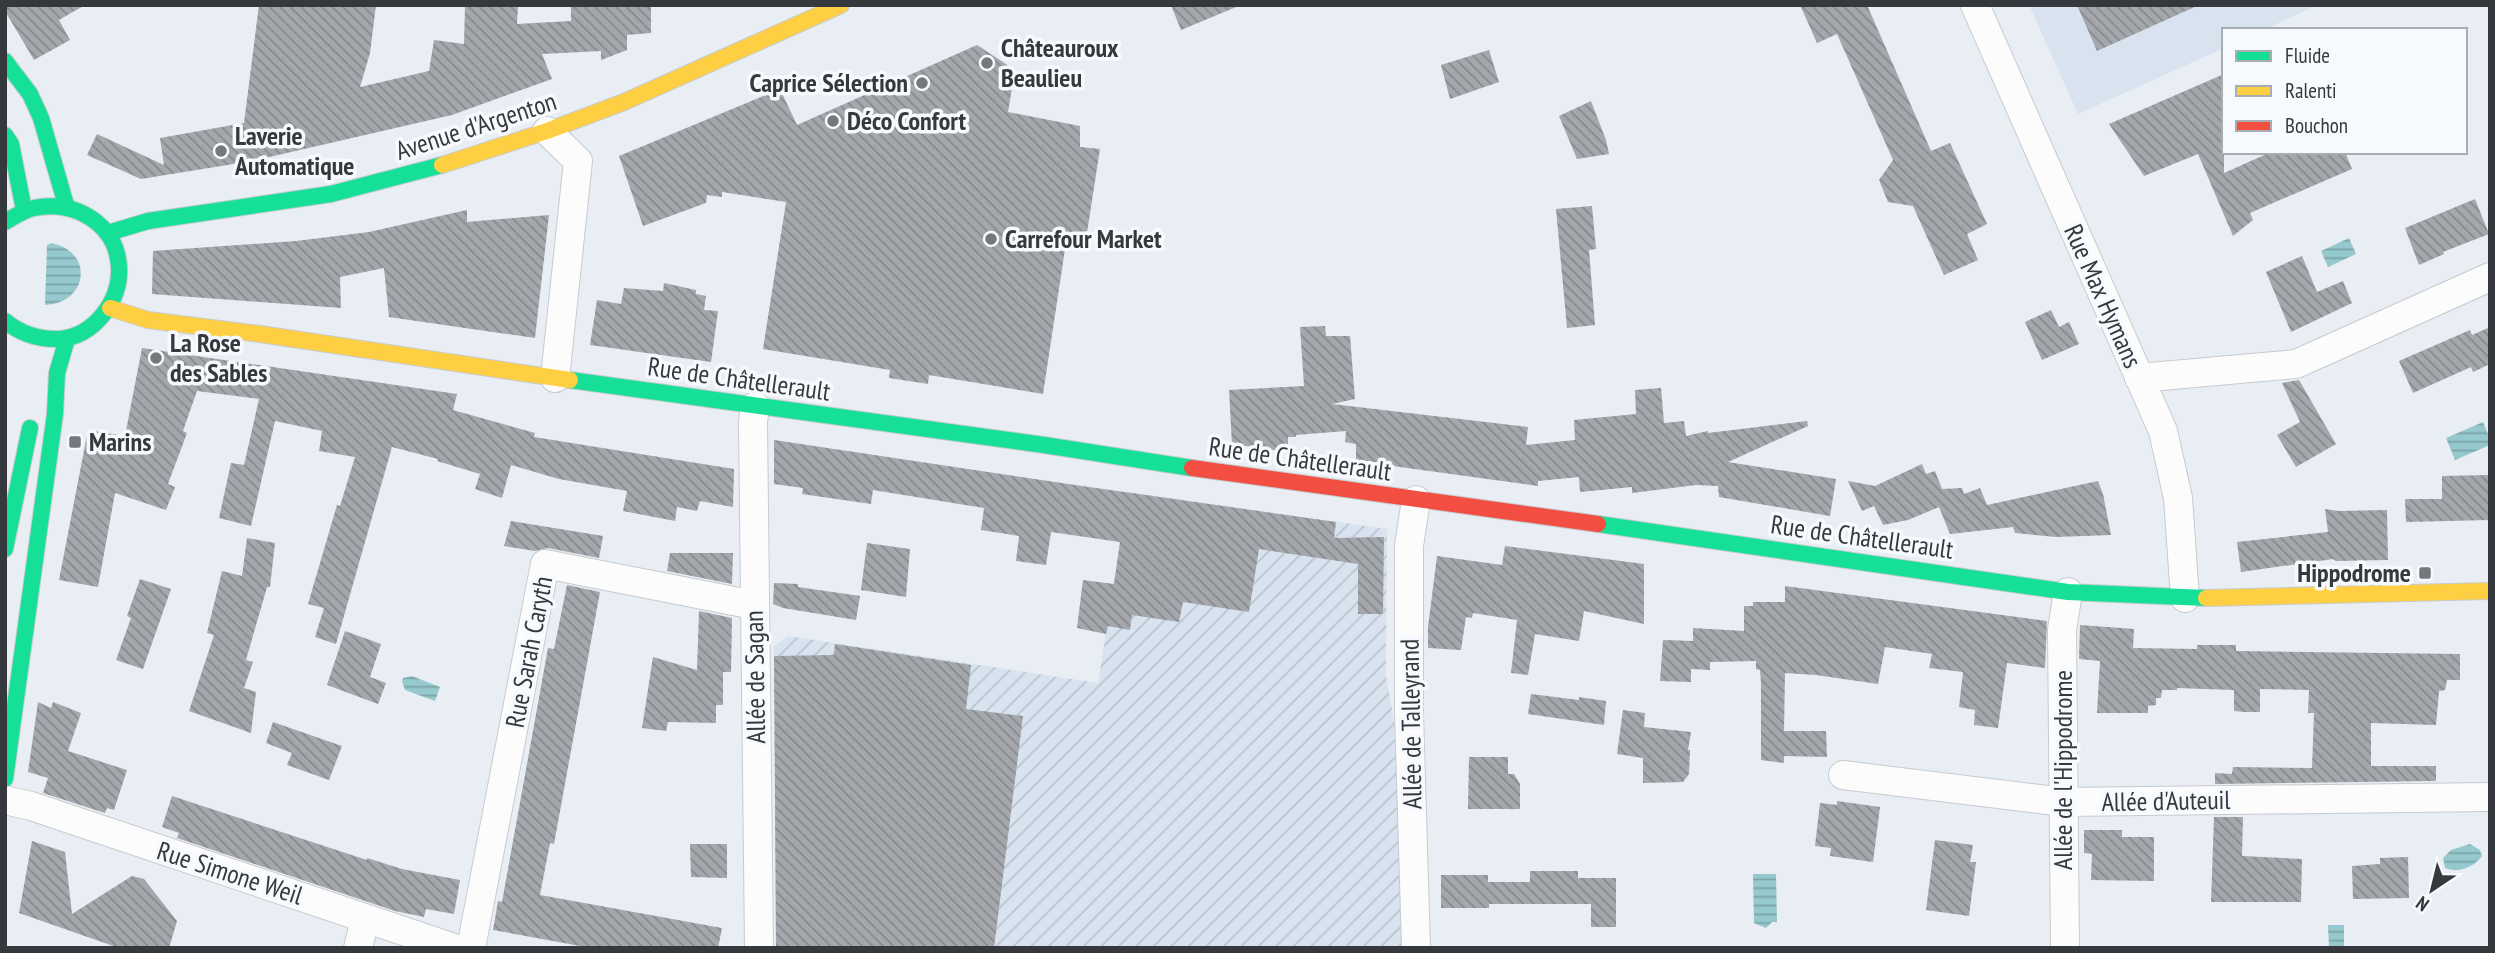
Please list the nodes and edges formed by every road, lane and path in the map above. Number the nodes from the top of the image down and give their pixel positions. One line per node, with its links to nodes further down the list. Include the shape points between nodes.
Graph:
1 (841, 5): 4 (main road, Avenue d'Argenton, via 624,102)
2 (1975, 5): 15 (street, Rue Max Hymans)
3 (5, 61): 6 (main road, via 36,105 57,164)
4 (547, 131): 9 (main road, Avenue d'Argenton, via 331,194 148,221); 14 (street, via 578,161)
5 (5, 135): 7 (main road)
6 (65, 205): 7 (main road, via 44,204); 9 (main road, via 89,216)
7 (24, 210): 8 (main road)
8 (5, 222)
9 (107, 233): 11 (main road, via 120,270)
10 (2490, 277): 15 (street, via 2296,364)
11 (110, 308): 13 (main road, via 97,323); 14 (main road, Rue de Châtellerault, via 148,320)
12 (5, 321): 13 (main road, via 29,342)
13 (67, 339): 25 (main road, via 57,373)
14 (555, 378): 16 (main road, Rue de Châtellerault)
15 (2139, 379): 22 (street, Rue Max Hymans, via 2163,431 2178,498)
16 (755, 406): 18 (main road, Rue de Châtellerault); 23 (street, Allée de Sagan)
17 (33, 414): 19 (main road)
18 (1416, 500): 21 (main road, Rue de Châtellerault); 34 (street, Allée de Talleyrand, via 1409,546 1409,712)
19 (5, 549)
20 (2490, 590): 22 (main road, Rue de Châtellerault)
21 (2068, 592): 22 (main road, Rue de Châtellerault); 28 (street, Allée de l'Hippodrome, via 2062,630)
22 (2185, 598)
23 (754, 606): 32 (street, Rue Sarah Caryth, via 545,565); 33 (street, Allée de Sagan)
24 (1843, 775): 28 (street, Allée d'Auteuil)
25 (5, 779)
26 (2490, 797): 28 (street, Allée d'Auteuil)
27 (5, 800): 29 (street, Rue Simone Weil)
28 (2063, 802): 35 (street, Allée de l'Hippodrome)
29 (365, 919): 30 (street); 31 (street, Rue Simone Weil)
30 (358, 948)
31 (454, 948)
32 (471, 948)
33 (759, 948)
34 (1416, 948)
35 (2065, 948)

